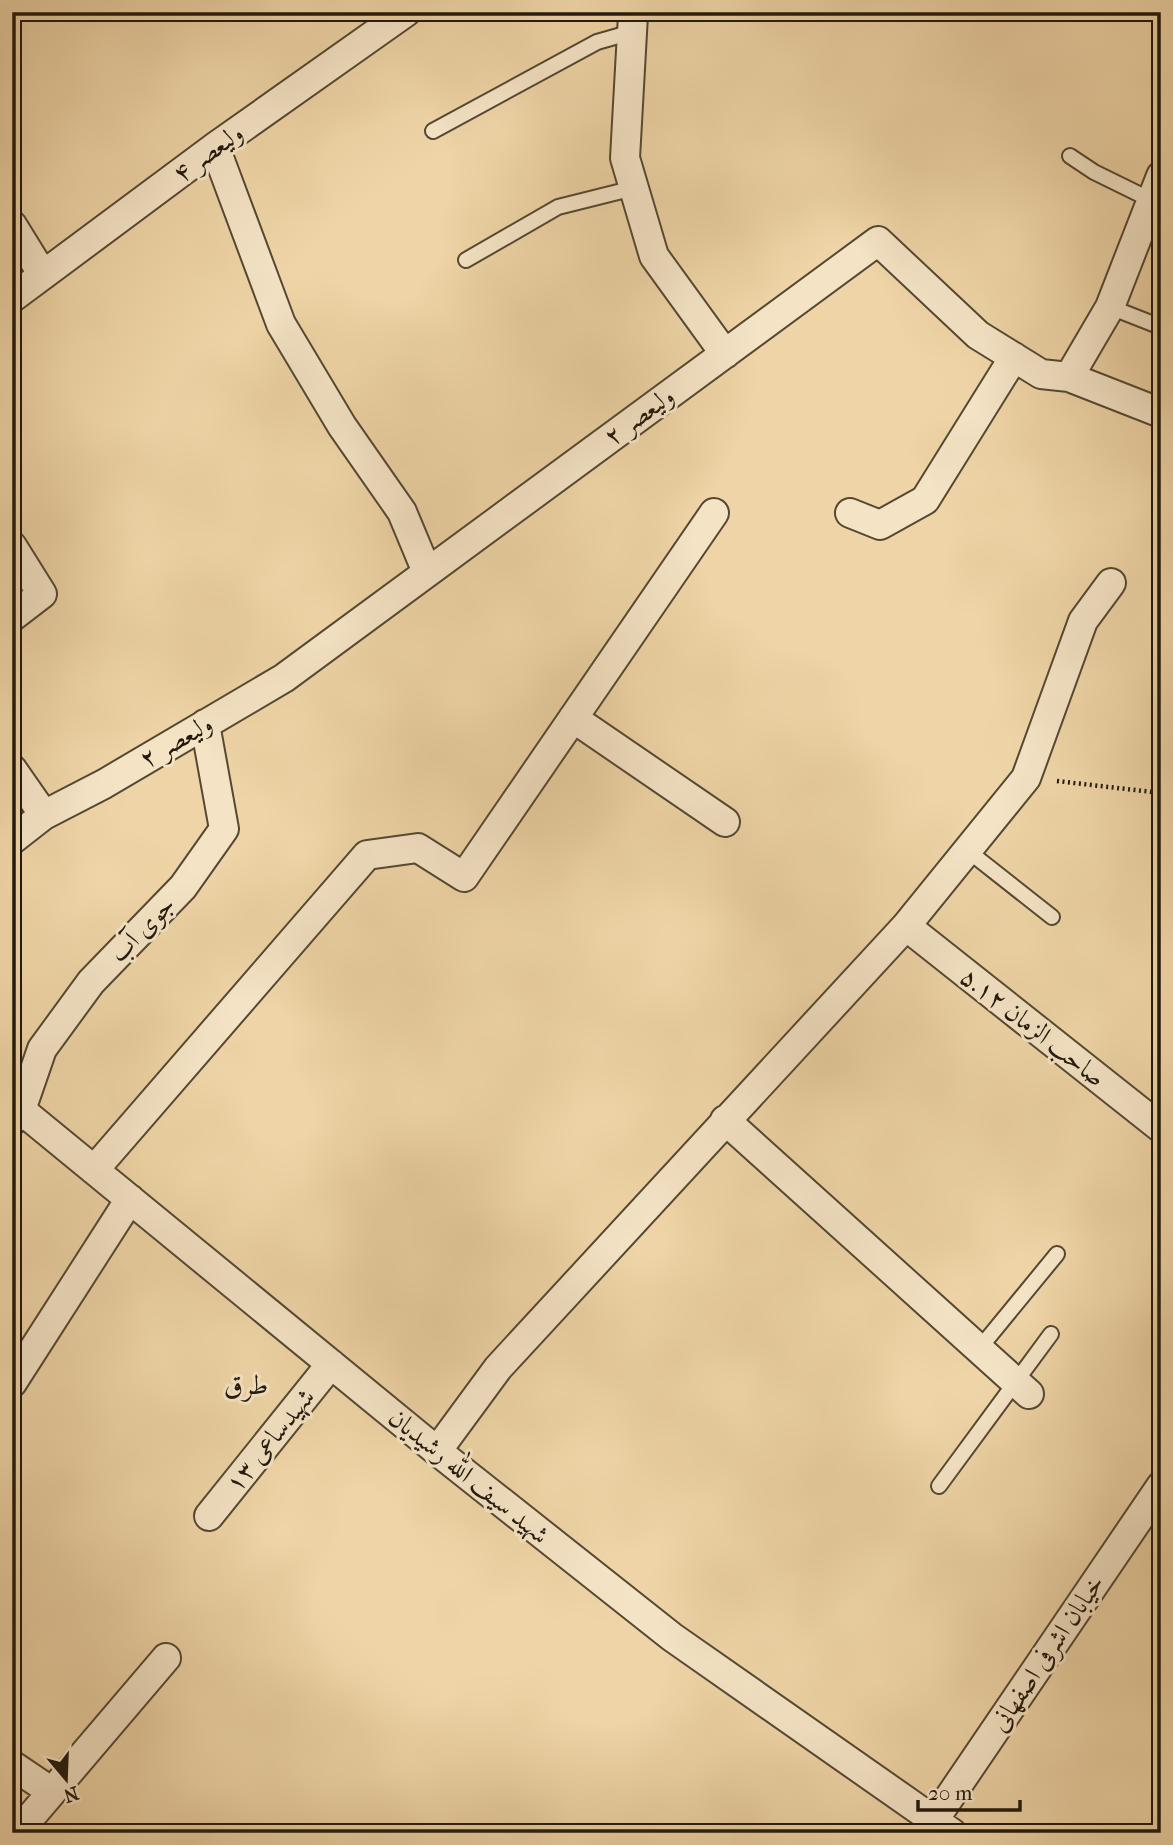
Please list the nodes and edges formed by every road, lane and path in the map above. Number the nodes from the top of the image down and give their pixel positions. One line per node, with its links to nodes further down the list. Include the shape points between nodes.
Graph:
1 (406, 12): 4 (street, ولیعصر ۴)
2 (632, 22): 3 (lane); 6 (street, via 625,158)
3 (433, 131)
4 (215, 147): 10 (street, ولیعصر ۴); 21 (street, via 281,324 342,426 402,512)
5 (1070, 156): 7 (lane, via 1094,172)
6 (634, 188): 9 (lane, via 558,207); 14 (street, via 654,256)
7 (1156, 188): 12 (street)
8 (12, 225): 10 (street)
9 (466, 260)
10 (43, 275): 11 (street, ولیعصر ۴)
11 (12, 298)
12 (1110, 307): 13 (lane); 16 (street)
13 (1161, 327)
14 (724, 354): 15 (street, ولیعصر ۲, via 878,241 978,335); 21 (street, ولیعصر ۲)
15 (1014, 358): 16 (street, ولیعصر ۲, via 1041,374); 19 (street, via 925,500 880,524)
16 (1069, 377): 17 (street, ولیعصر ۲)
17 (1161, 413)
18 (714, 513): 24 (street)
19 (850, 513)
20 (12, 546): 23 (street, via 42,594)
21 (427, 572): 25 (street, ولیعصر ۲, via 284,678)
22 (1111, 583): 27 (street, via 1083,621)
23 (12, 617)
24 (573, 718): 30 (street); 38 (street, via 464,877 418,848 367,855)
25 (205, 724): 29 (street, ولیعصر ۲); 35 (street, جوی آب, via 224,829 183,887 91,982 42,1048)
26 (12, 769): 29 (street)
27 (1026, 778): 28 (path); 32 (street)
28 (1161, 793)
29 (44, 815): 31 (street, ولیعصر ۲)
30 (725, 822)
31 (12, 839)
32 (967, 850): 33 (lane); 34 (street)
33 (1052, 918)
34 (905, 926): 36 (street); 37 (street, صاحب الزمان ۵.۱۲)
35 (17, 1115): 38 (street, شهید سیف الله رشیدیان)
36 (725, 1120): 42 (street); 46 (street, via 498,1368)
37 (1161, 1128)
38 (94, 1170): 39 (street, شهید سیف الله رشیدیان)
39 (130, 1199): 43 (street, شهید سیف الله رشیدیان); 44 (street)
40 (1057, 1254): 42 (lane)
41 (1051, 1334): 45 (lane)
42 (979, 1349): 45 (street)
43 (331, 1364): 46 (street, شهید سیف الله رشیدیان); 49 (street, شهیدساعی ۱۳)
44 (12, 1383)
45 (1023, 1388): 47 (lane)
46 (437, 1451): 53 (street, شهید سیف الله رشیدیان, via 672,1637)
47 (939, 1486)
48 (1161, 1486): 53 (street, خیابان اشرفی اصفهانی)
49 (209, 1516)
50 (166, 1658): 52 (street)
51 (12, 1765): 52 (street)
52 (52, 1792): 54 (street)
53 (938, 1828)
54 (18, 1833)

